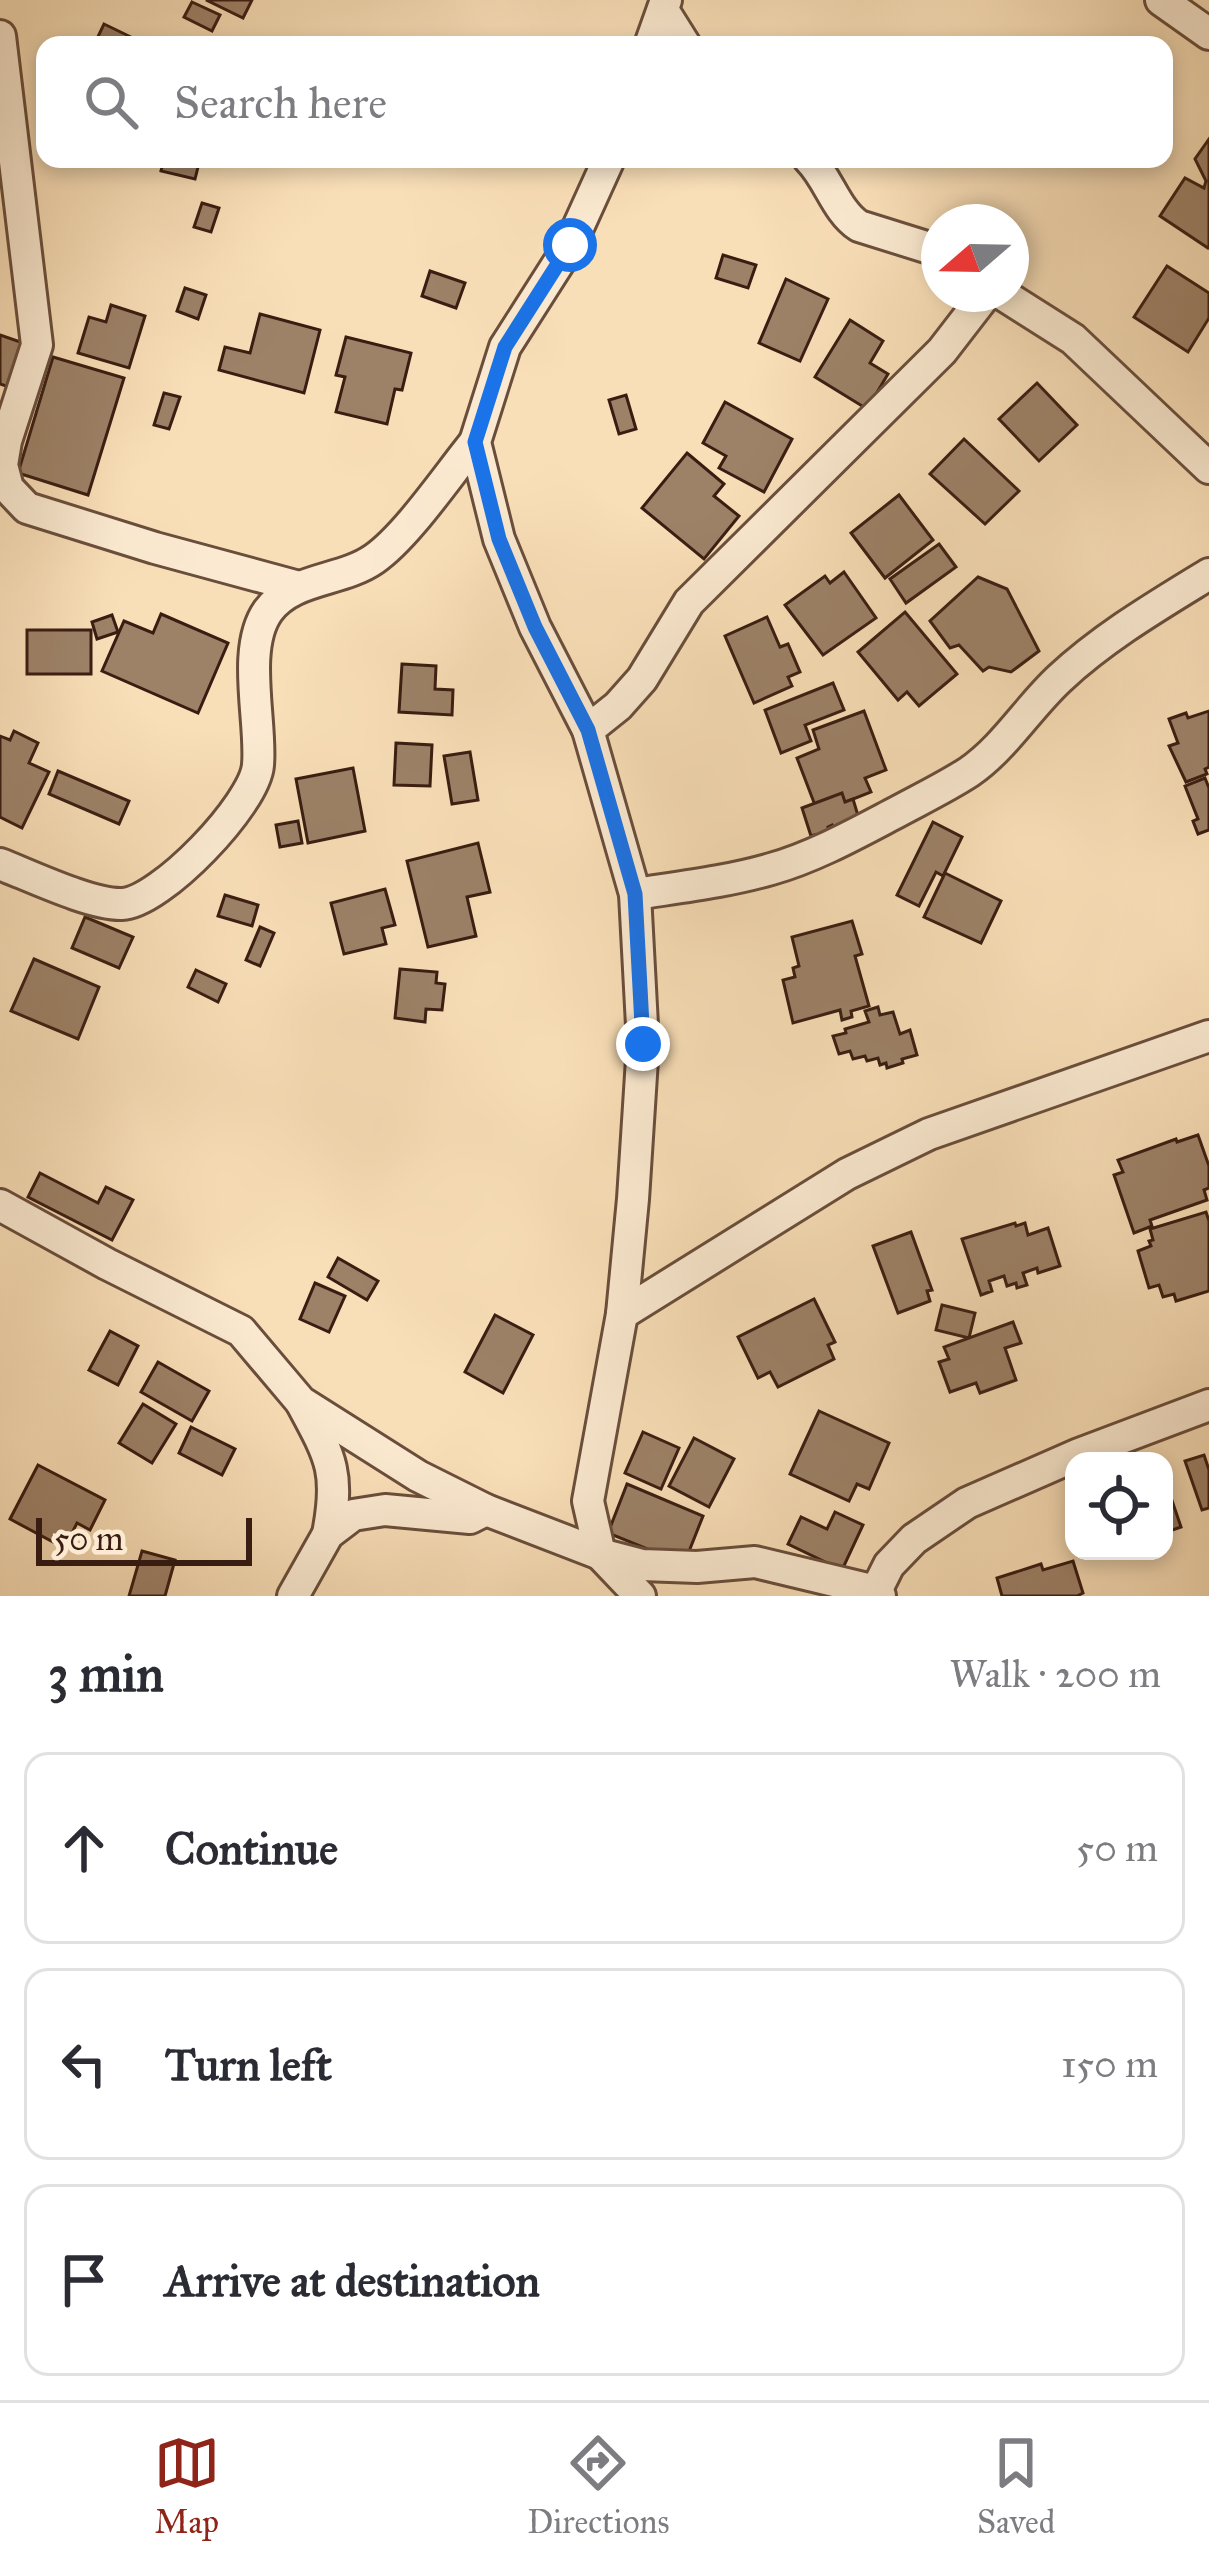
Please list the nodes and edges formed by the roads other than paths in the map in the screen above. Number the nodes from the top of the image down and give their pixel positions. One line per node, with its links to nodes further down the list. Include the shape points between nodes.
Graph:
1 (1161, 0): 3 (street)
2 (664, 5): 5 (street); 6 (street)
3 (1209, 34)
4 (0, 36): 15 (street, via 37,345 6,441 8,488 27,508)
5 (653, 36)
6 (680, 36)
7 (605, 168): 12 (street, via 570,245 505,347)
8 (817, 168): 9 (street, via 850,221)
9 (921, 246)
10 (1029, 311): 13 (street, via 1073,339)
11 (972, 312): 16 (street, via 689,602 642,679)
12 (475, 442): 15 (street, via 379,556); 16 (street, via 499,539)
13 (1209, 468)
14 (1209, 574): 18 (street, via 1086,655 998,748 937,791 774,868)
15 (299, 587): 17 (street, via 259,630 258,766 220,833 127,904)
16 (588, 730): 18 (street)
17 (0, 864)
18 (635, 894): 21 (street, via 643,1044)
19 (1209, 1036): 21 (street, via 928,1134 847,1174)
20 (0, 1205): 22 (street, via 242,1331)
21 (622, 1314): 26 (street, via 588,1501)
22 (301, 1402): 24 (street, via 418,1477); 25 (street, via 334,1474)
23 (1209, 1405): 27 (street, via 967,1503 914,1539 889,1565)
24 (487, 1510): 25 (street, via 470,1518 370,1510); 26 (street)
25 (328, 1534): 28 (street)
26 (599, 1554): 27 (street, via 663,1567 755,1562); 29 (street)
27 (878, 1594)
28 (293, 1596)
29 (640, 1596)

